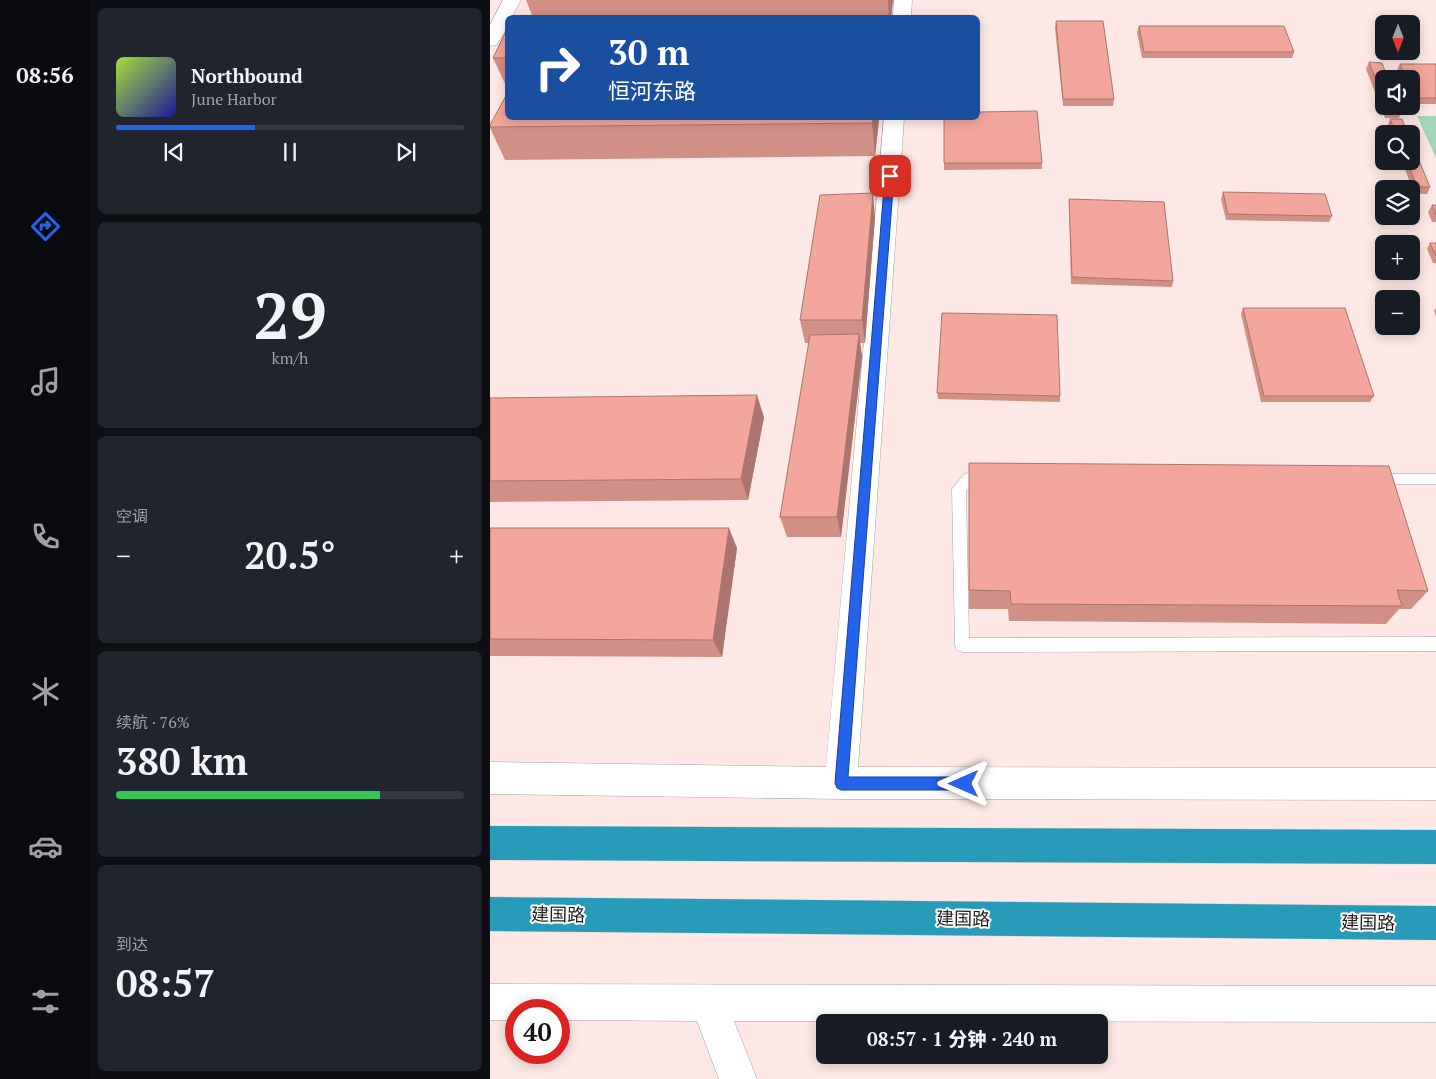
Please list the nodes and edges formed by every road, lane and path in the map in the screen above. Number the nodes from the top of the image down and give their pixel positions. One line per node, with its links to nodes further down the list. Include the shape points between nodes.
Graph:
1 (512, 0): 4 (street)
2 (903, 0): 3 (street)
3 (902, 15)
4 (490, 41)
5 (894, 120): 11 (street)
6 (999, 478): 9 (lane, via 969,478 959,489 962,645)
7 (1356, 478): 8 (lane)
8 (1436, 478)
9 (1436, 644)
10 (490, 778): 11 (street)
11 (841, 783): 12 (street)
12 (1436, 784)
13 (499, 840): 14 (highway)
14 (1436, 847)
15 (490, 914): 16 (highway, 建国路)
16 (529, 914): 17 (highway, 建国路); 18 (highway)
17 (1436, 923)
18 (490, 924)
19 (490, 1002): 20 (street)
20 (709, 1002): 21 (street); 22 (street)
21 (1436, 1004)
22 (738, 1079)

